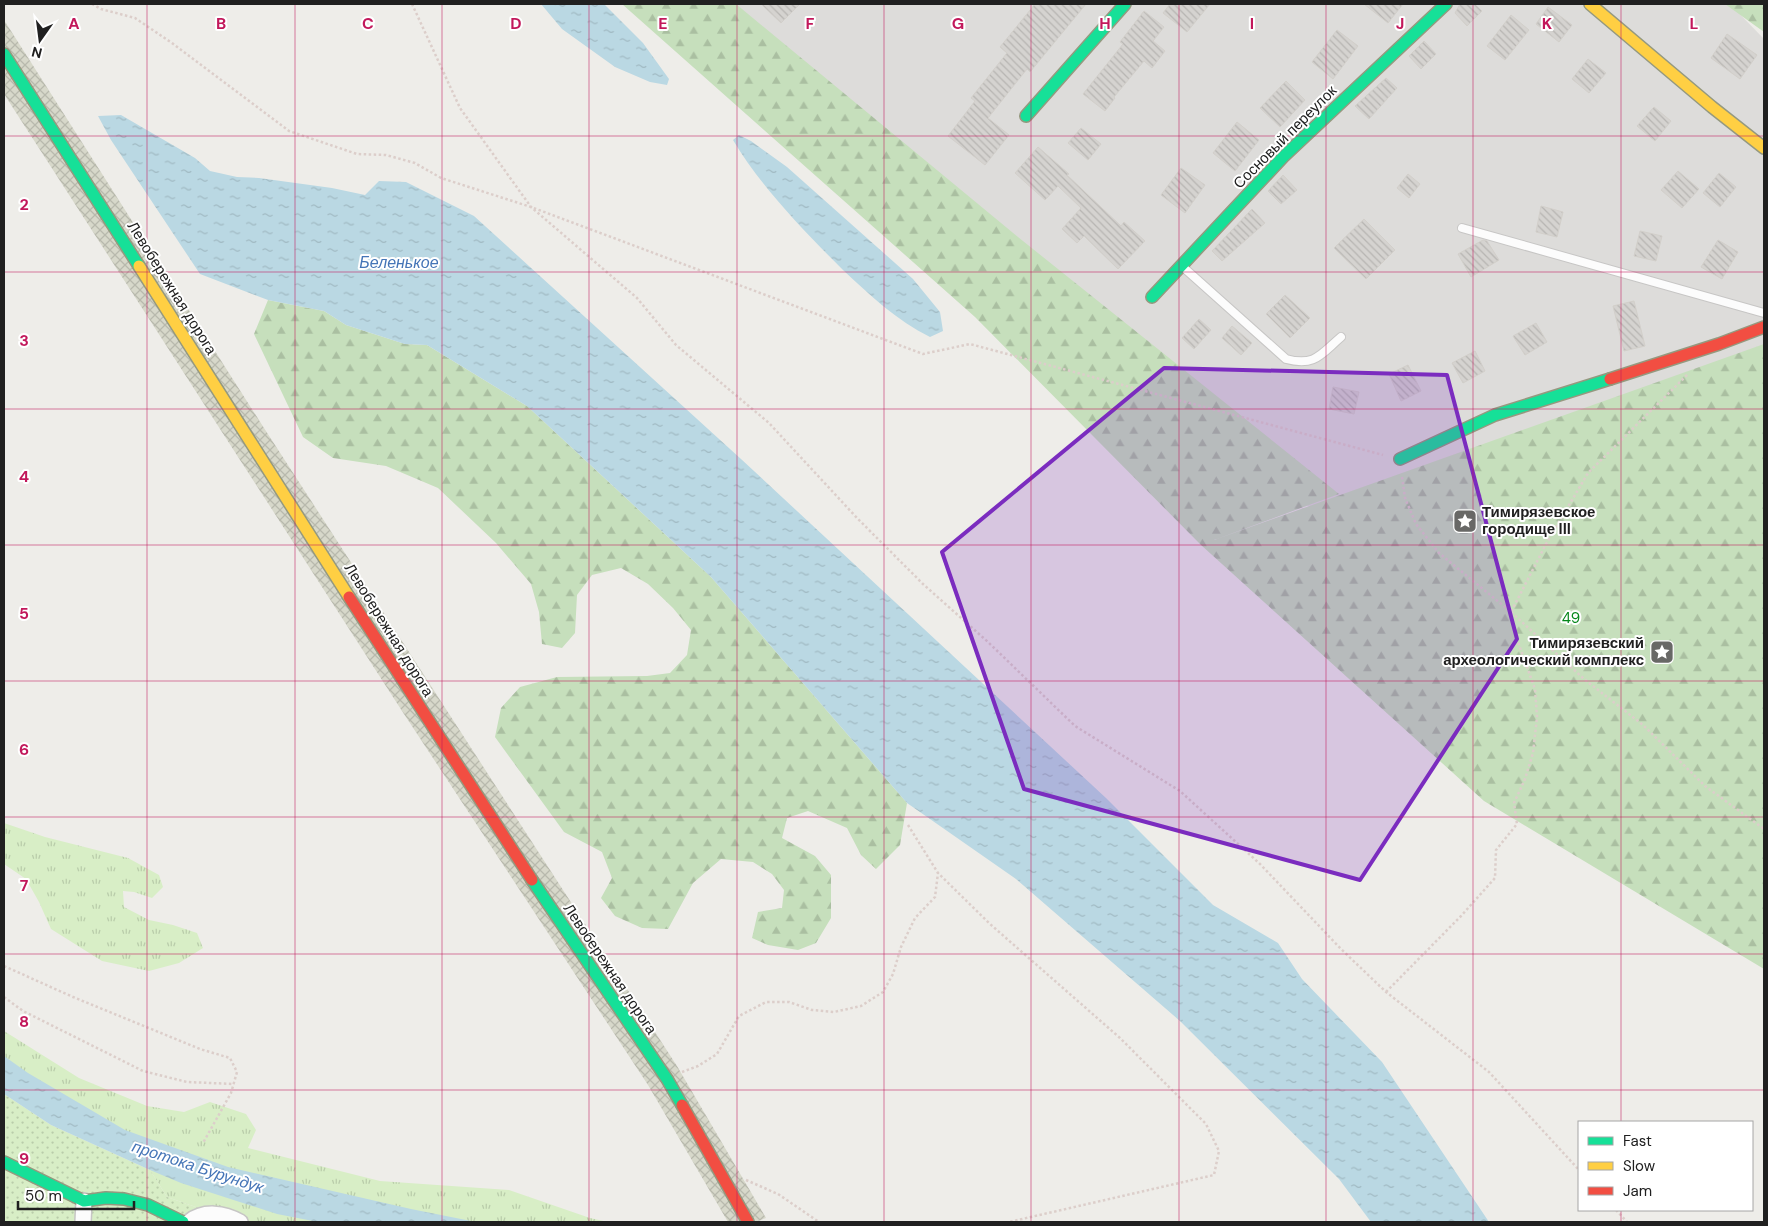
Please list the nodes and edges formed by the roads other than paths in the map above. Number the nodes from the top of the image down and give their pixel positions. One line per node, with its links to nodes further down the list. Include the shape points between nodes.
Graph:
1 (1125, 4): 5 (street)
2 (1446, 4): 8 (street, Сосновый переулок, via 1283,157)
3 (1590, 4): 6 (street)
4 (4, 54): 20 (street, Левобережная дорога, via 373,634 560,923 667,1079)
5 (1026, 116)
6 (1764, 148)
7 (1462, 228): 10 (lane)
8 (1181, 266): 9 (street, Сосновый переулок); 12 (lane, via 1286,358 1298,362 1312,361)
9 (1152, 297)
10 (1764, 313)
11 (1764, 327): 13 (street, via 1495,415)
12 (1342, 337)
13 (1400, 459)
14 (4, 1162): 15 (street)
15 (84, 1201): 16 (street); 17 (street, via 124,1199 148,1205)
16 (83, 1222)
17 (184, 1222)
18 (189, 1222): 19 (street, via 197,1216 211,1214 229,1216)
19 (240, 1222)
20 (748, 1222)

